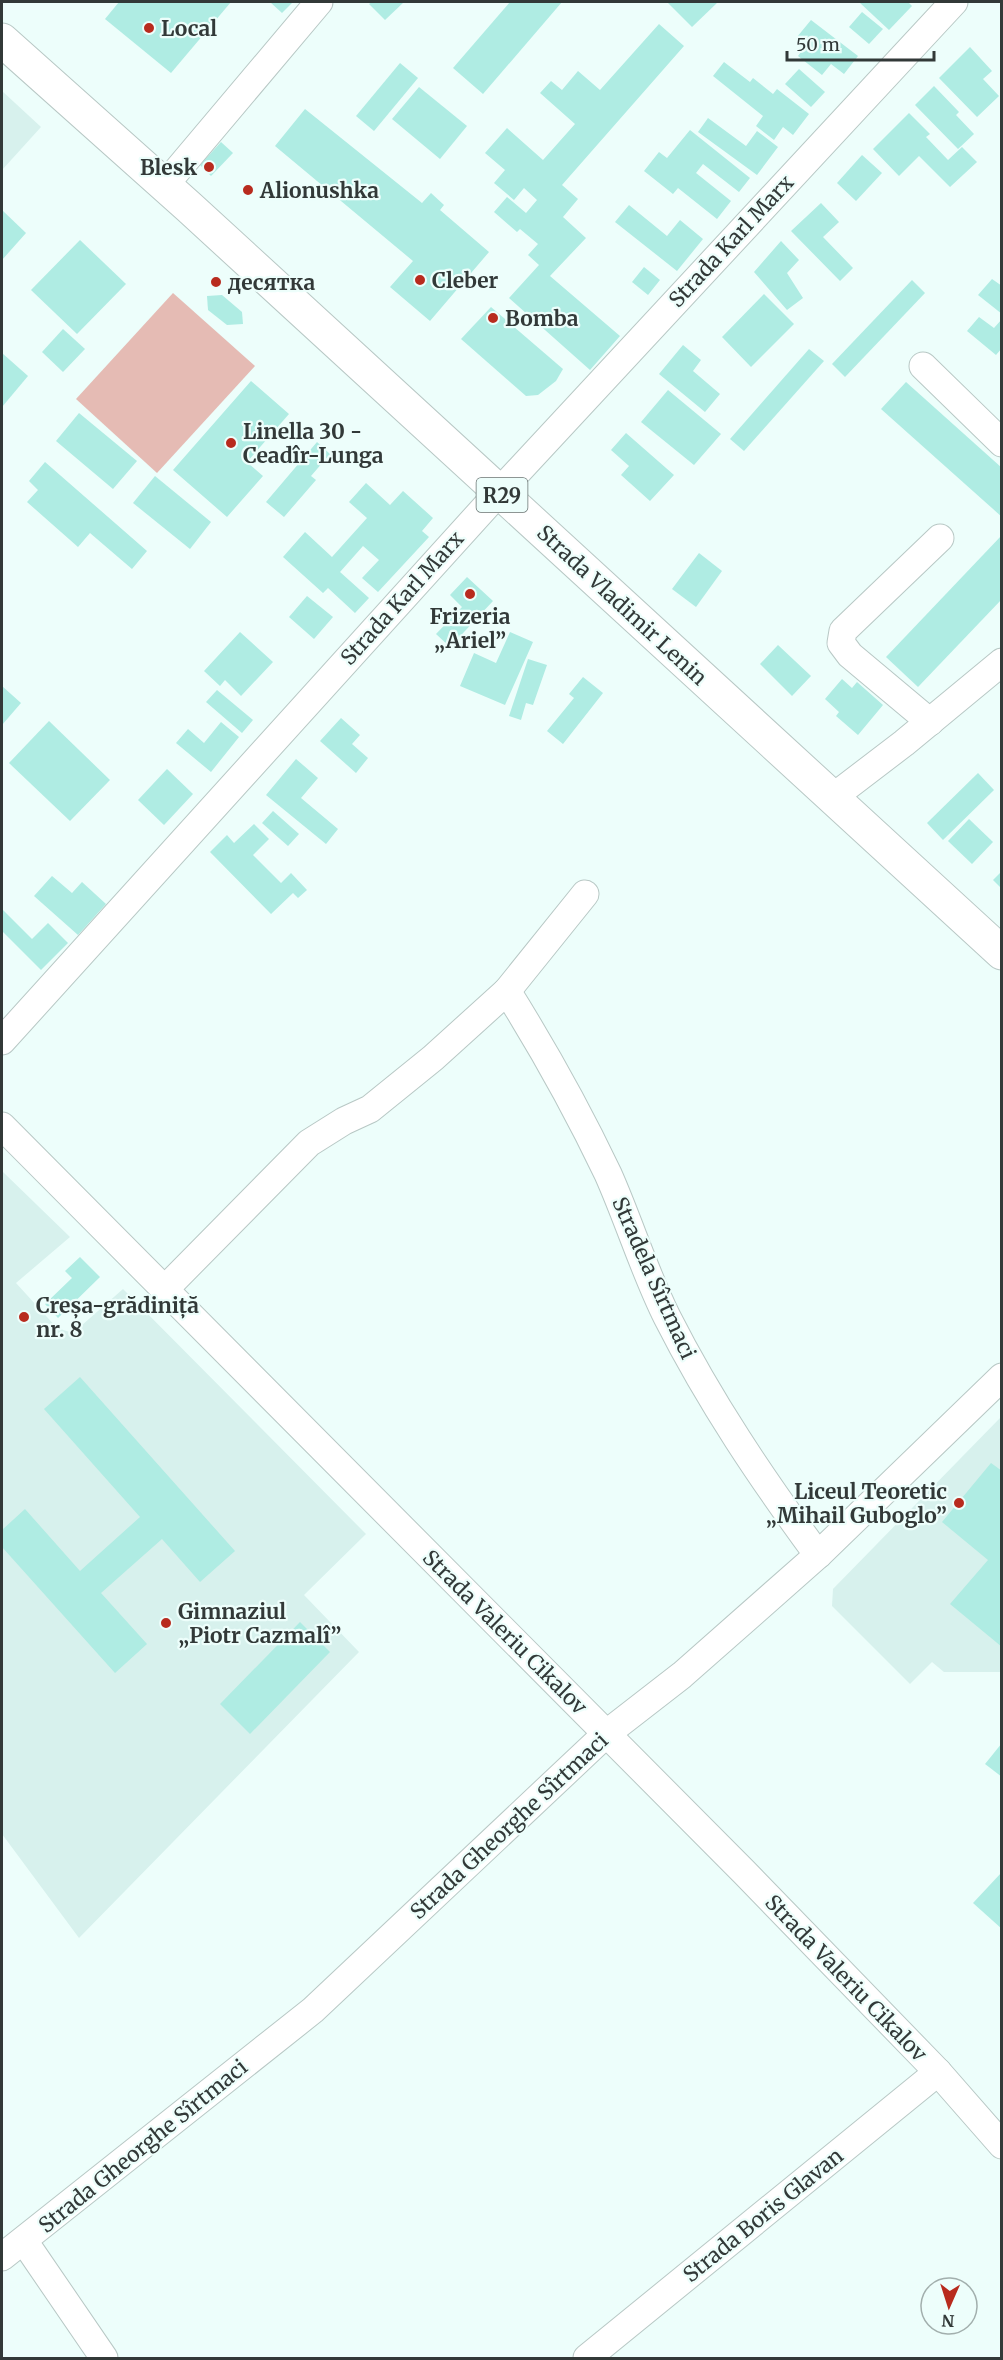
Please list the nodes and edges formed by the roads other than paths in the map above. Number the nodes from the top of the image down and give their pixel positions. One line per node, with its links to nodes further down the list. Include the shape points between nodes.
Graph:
1 (319, 2): 4 (street)
2 (954, 2): 7 (street, Strada Karl Marx)
3 (2, 40): 4 (main road, Strada Vladimir Lenin / R29)
4 (164, 186): 7 (main road, Strada Vladimir Lenin / R29)
5 (923, 366): 6 (street)
6 (1002, 443)
7 (499, 492): 11 (main road, Strada Vladimir Lenin / R29); 15 (street, Strada Karl Marx)
8 (940, 538): 10 (street, via 843,632 841,643)
9 (1002, 662): 10 (street)
10 (930, 722): 11 (street)
11 (832, 798): 13 (main road, Strada Vladimir Lenin / R29)
12 (585, 894): 14 (street)
13 (1002, 953)
14 (507, 991): 17 (street, via 370,1108 309,1143); 19 (street, Stradela Sîrtmaci, via 546,1053 607,1174 665,1314 691,1364 755,1468)
15 (2, 1041)
16 (2, 1126): 17 (street, Strada Valeriu Cikalov)
17 (164, 1290): 20 (street, Strada Valeriu Cikalov)
18 (1002, 1377): 19 (street, Strada Gheorghe Sîrtmaci)
19 (818, 1555): 20 (street, Strada Gheorghe Sîrtmaci, via 682,1675)
20 (606, 1734): 21 (street, Strada Valeriu Cikalov); 23 (street, Strada Gheorghe Sîrtmaci, via 313,2010)
21 (938, 2072): 22 (street, Strada Valeriu Cikalov); 25 (street, Strada Boris Glavan)
22 (1002, 2145)
23 (10, 2244): 24 (street)
24 (104, 2358)
25 (587, 2358)

